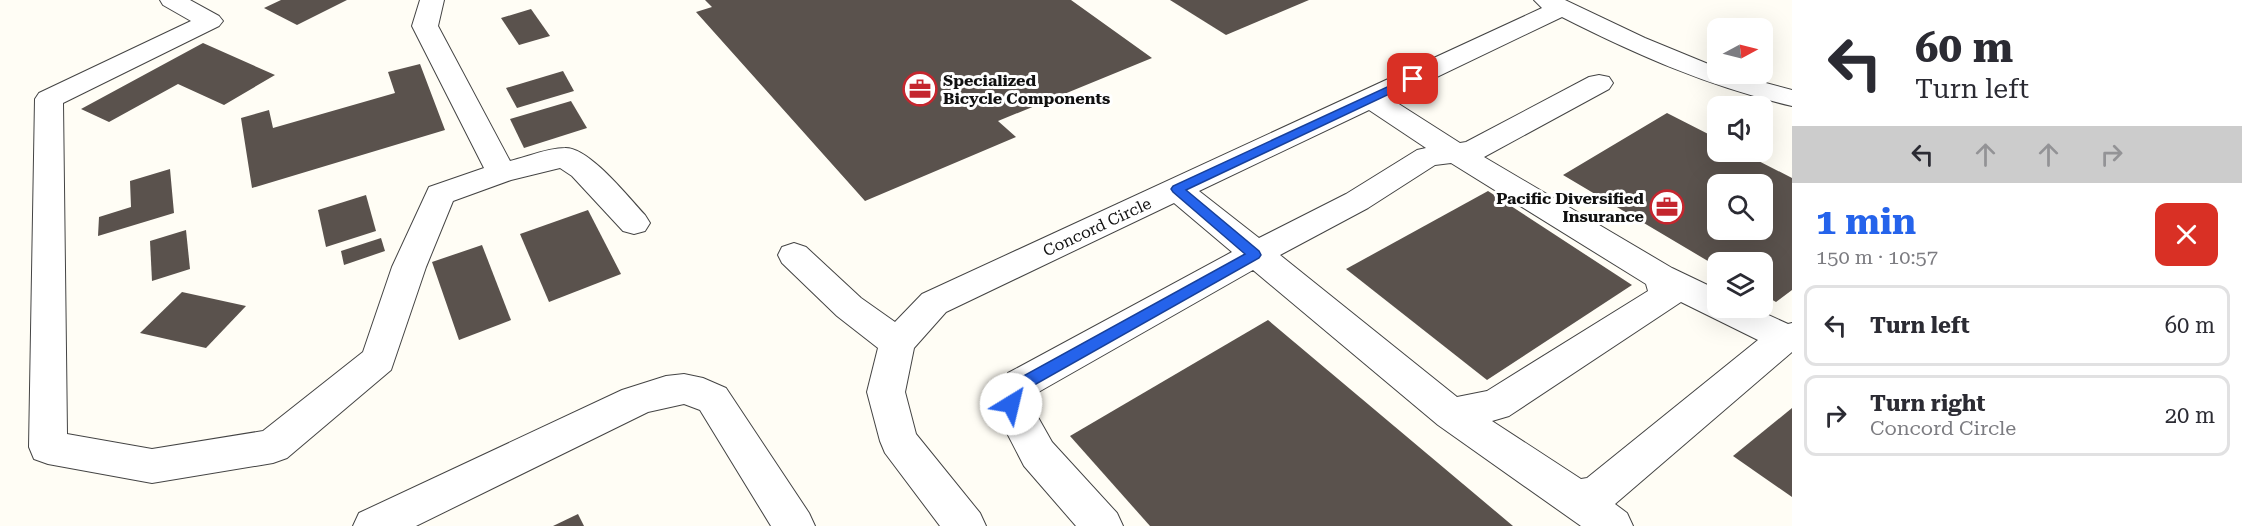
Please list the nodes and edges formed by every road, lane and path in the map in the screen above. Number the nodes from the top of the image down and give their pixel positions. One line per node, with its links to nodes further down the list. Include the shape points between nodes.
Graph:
1 (172, 0): 8 (street, via 210,21 49,99 48,447 152,466 273,446 378,360 409,267 440,194)
2 (432, 0): 8 (street, via 425,26)
3 (1554, 4): 5 (street, via 1697,71); 6 (street, Concord Circle)
4 (1599, 83): 7 (street, via 1473,152)
5 (1792, 98)
6 (1371, 99): 7 (street); 9 (street, Concord Circle)
7 (1455, 153): 12 (street, via 1427,157 1358,201); 13 (street)
8 (502, 173): 10 (street, via 565,157 583,169)
9 (1177, 189): 12 (street); 17 (street, Concord Circle, via 934,303)
10 (634, 223)
11 (794, 255): 17 (street, via 849,307)
12 (1254, 255): 18 (street); 23 (street, via 1022,384 1011,404 1038,454)
13 (1660, 277): 14 (street); 18 (street, via 1667,296 1496,405)
14 (1707, 300)
15 (1745, 318): 16 (street)
16 (1788, 337): 19 (street, via 1597,494)
17 (897, 343): 22 (street, via 886,392 899,441)
18 (1451, 414): 19 (street)
19 (1576, 498): 24 (street)
20 (374, 526): 21 (street, via 635,401 683,388 698,389 713,399)
21 (794, 526)
22 (965, 526)
23 (1102, 526)
24 (1612, 526)

